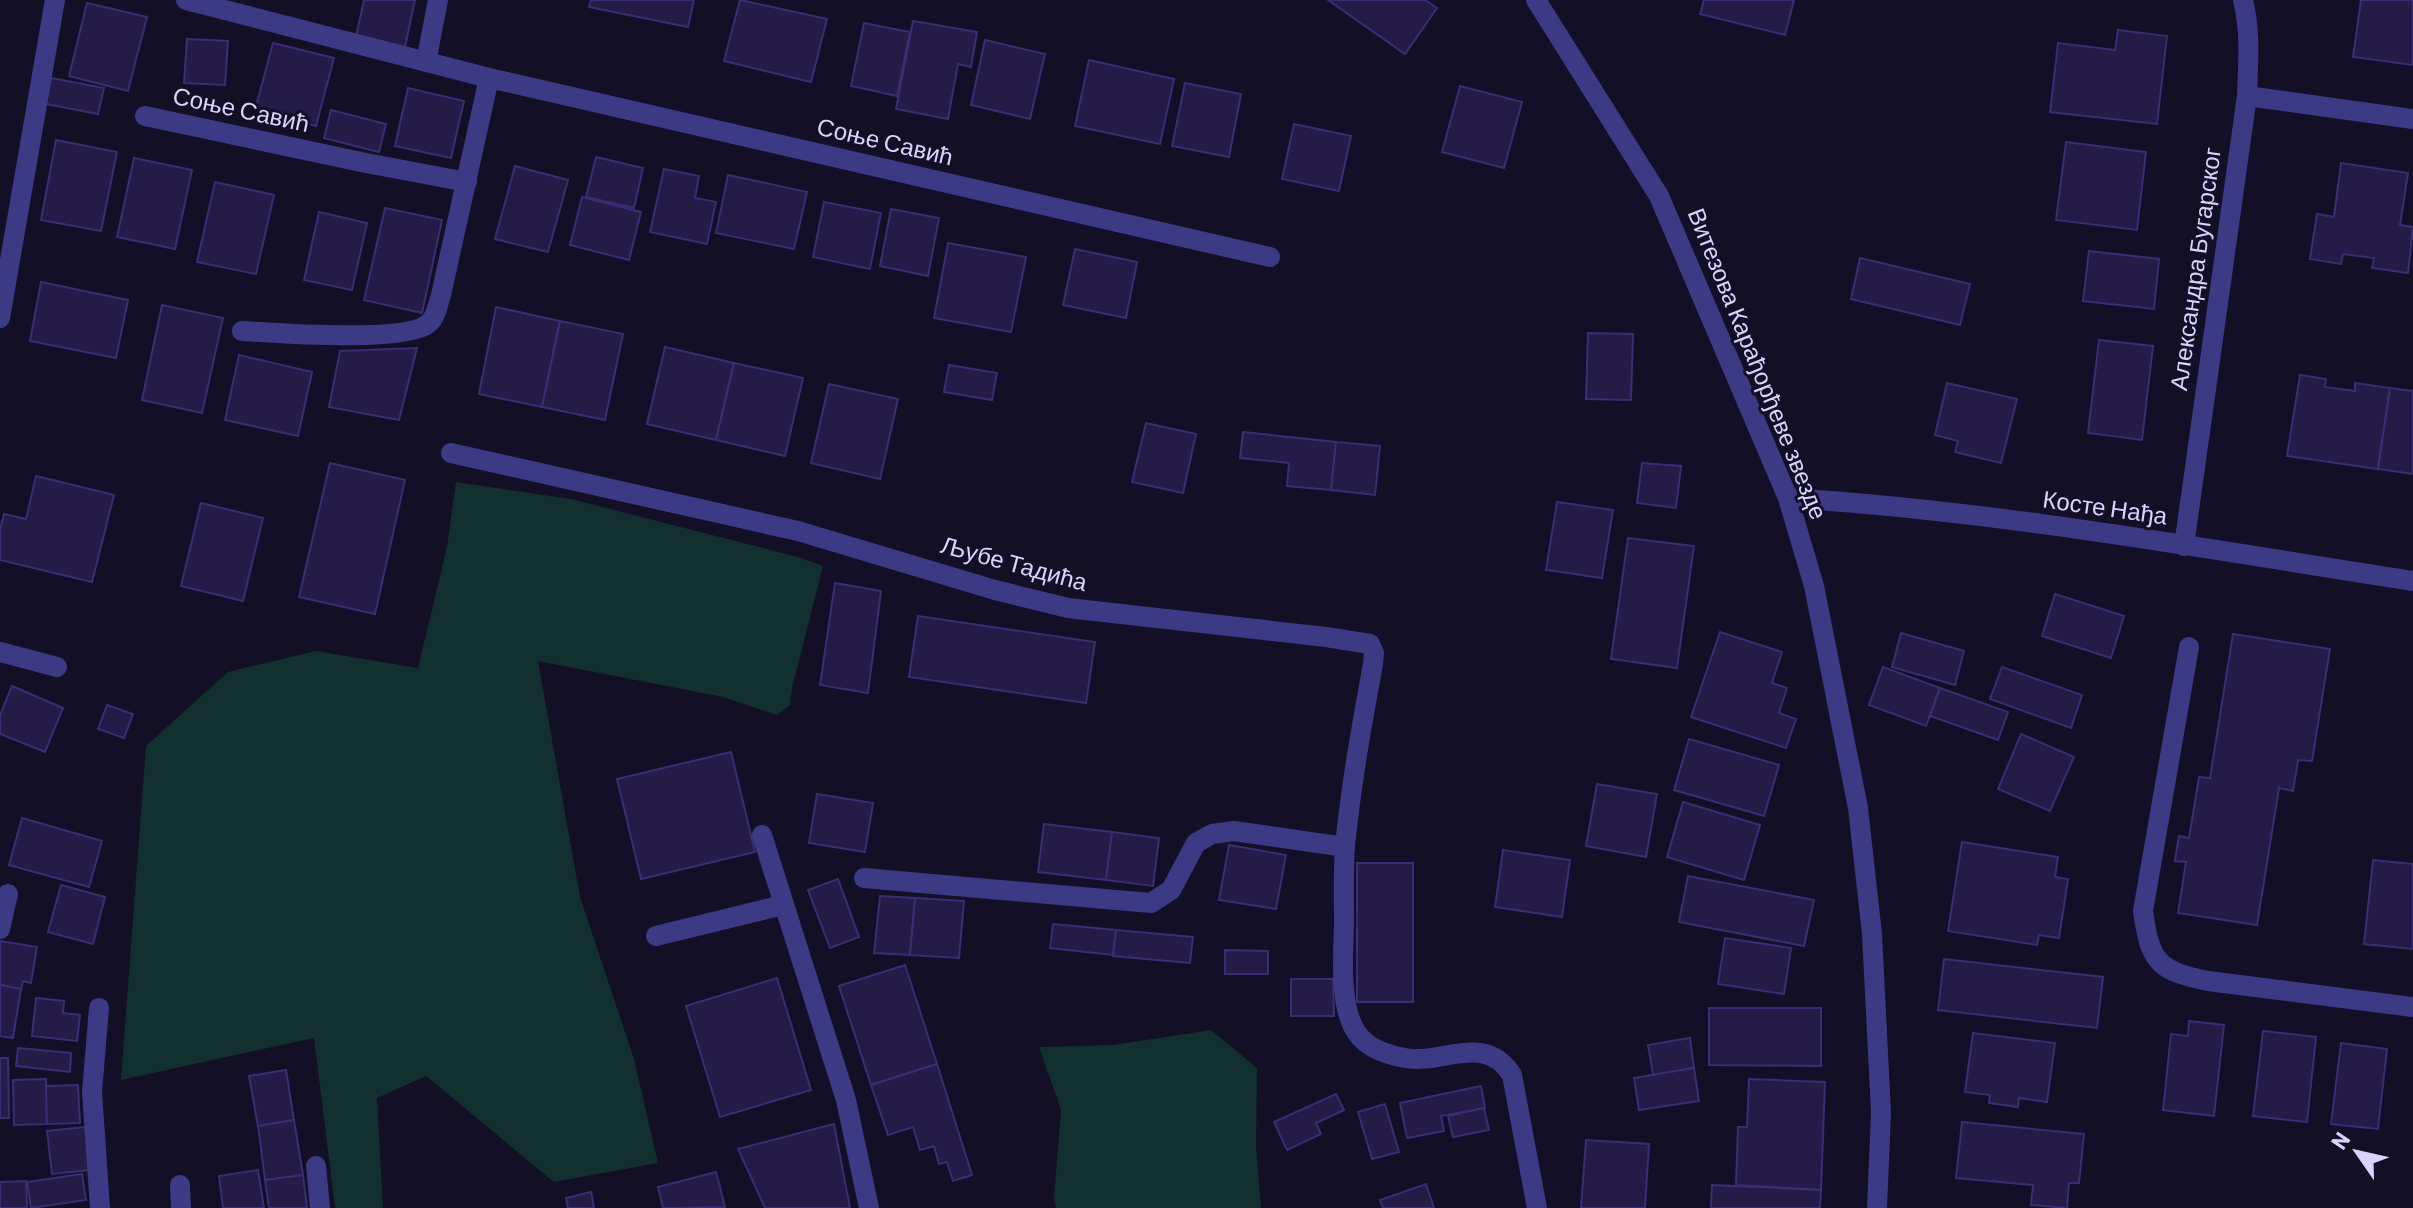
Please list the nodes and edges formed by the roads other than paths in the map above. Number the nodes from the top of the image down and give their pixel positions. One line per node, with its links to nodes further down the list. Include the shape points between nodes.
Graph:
1 (55, 0): 13 (street)
2 (186, 0): 6 (street, Соње Савић)
3 (438, 0): 6 (street)
4 (1536, 0): 16 (street, Витезова Карађорђеве звезде, via 1659,196)
5 (2243, 0): 8 (street, Александра Бугарског)
6 (426, 62): 7 (street, Соње Савић)
7 (489, 78): 11 (street); 12 (street, Соње Савић)
8 (2247, 96): 10 (street); 17 (street, Александра Бугарског)
9 (145, 116): 11 (street, Соње Савић)
10 (2413, 119)
11 (467, 182): 14 (street, via 432,322 420,329 378,333)
12 (1270, 257)
13 (0, 318)
14 (242, 331)
15 (451, 453): 23 (street, Љубе Тадића, via 798,531 1068,608 1370,644 1373,664)
16 (1788, 498): 17 (street, Косте Нађа, via 1879,504); 38 (street, Витезова Карађорђеве звезде, via 1814,586 1858,808 1880,1044)
17 (2184, 546): 18 (street, Косте Нађа)
18 (2413, 581)
19 (2189, 647): 29 (street, via 2143,911 2147,943 2158,963 2179,975 2208,981)
20 (0, 652): 21 (street)
21 (57, 667)
22 (762, 835): 26 (street)
23 (1345, 847): 24 (street, via 1234,831 1212,834 1196,843 1171,890 1151,903); 37 (street, Љубе Тадића, via 1343,966 1348,1017 1357,1034 1377,1049 1404,1058 1484,1052 1505,1064 1512,1075)
24 (864, 878)
25 (8, 894): 27 (street)
26 (783, 905): 28 (street); 36 (street, via 846,1100)
27 (0, 929)
28 (656, 936)
29 (2413, 1007)
30 (99, 1008): 33 (street, via 92,1092)
31 (316, 1166): 35 (street)
32 (180, 1185): 34 (street)
33 (100, 1208)
34 (181, 1208)
35 (320, 1208)
36 (869, 1208)
37 (1537, 1208)
38 (1877, 1208)

